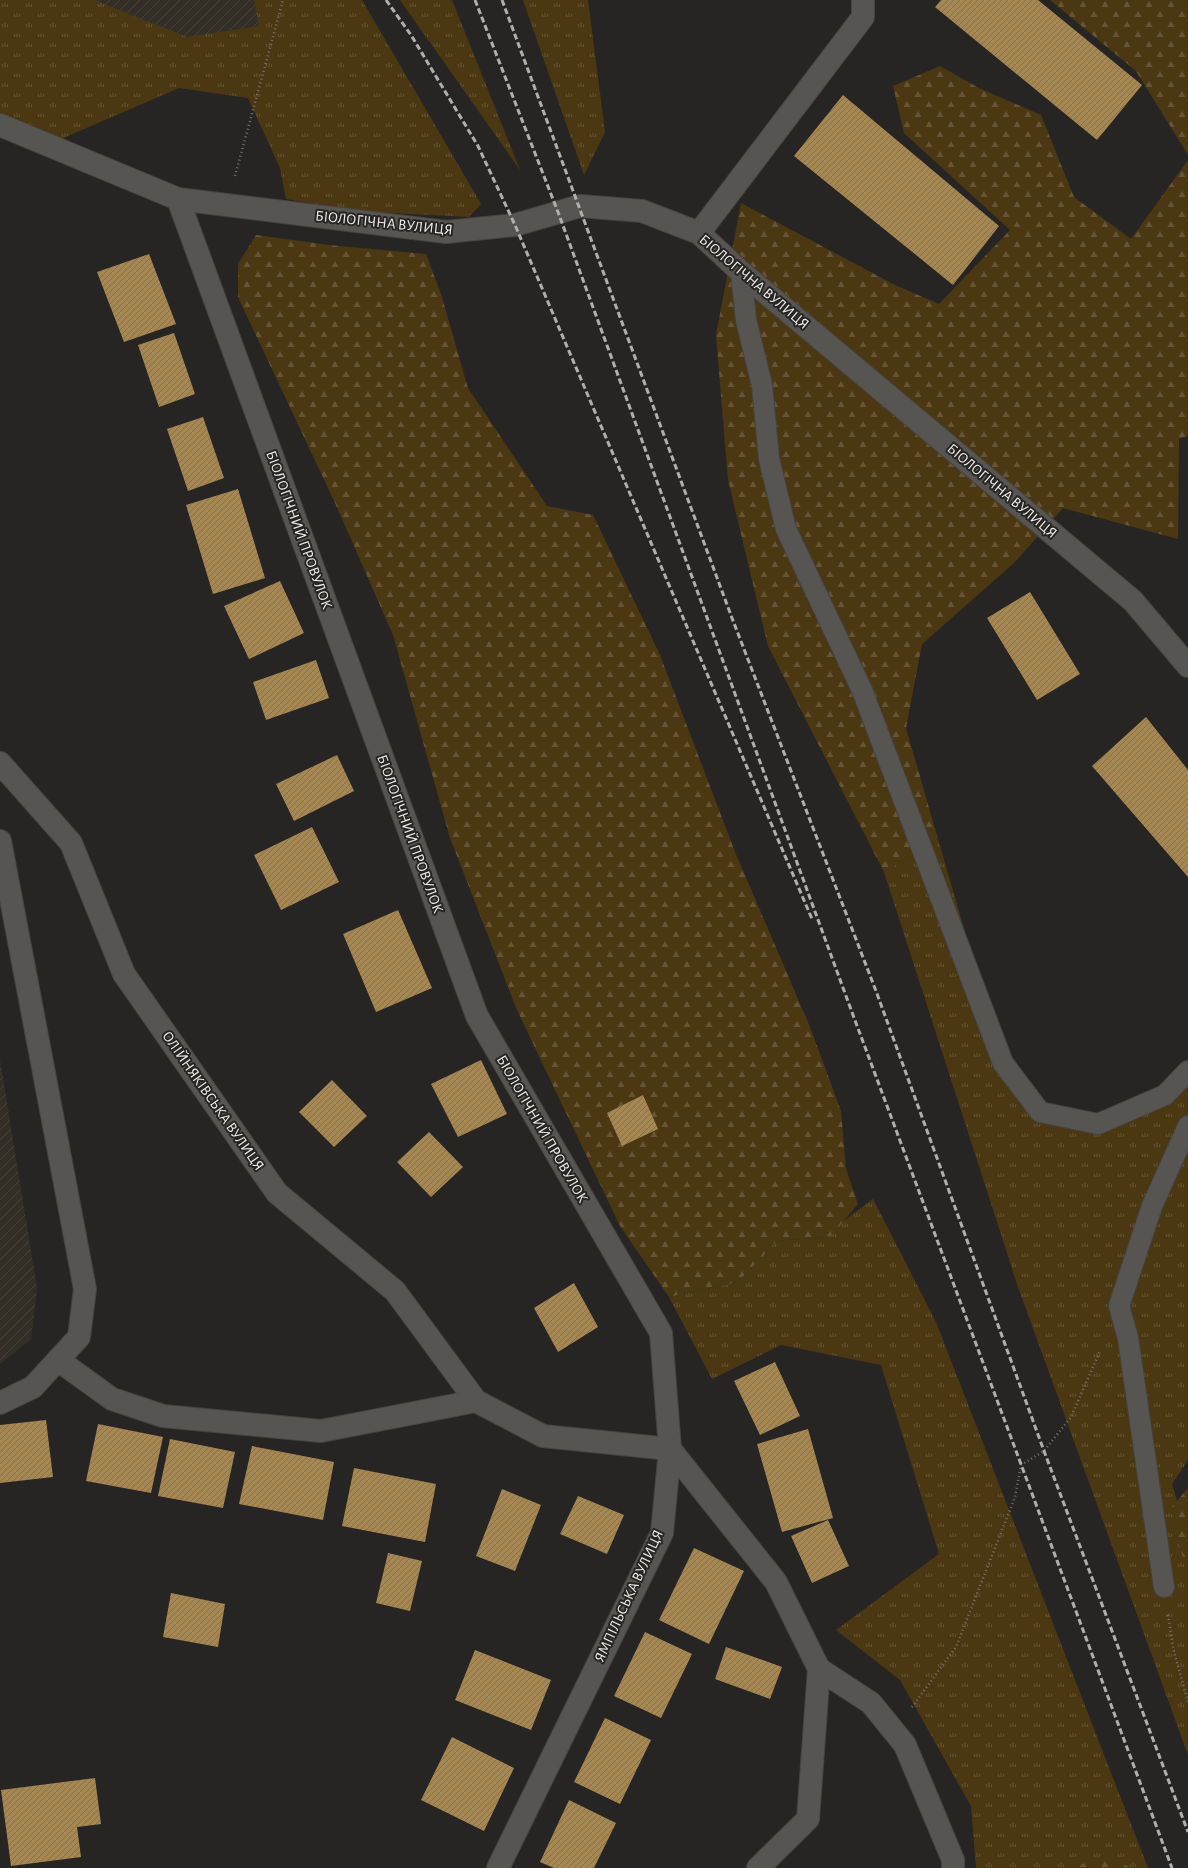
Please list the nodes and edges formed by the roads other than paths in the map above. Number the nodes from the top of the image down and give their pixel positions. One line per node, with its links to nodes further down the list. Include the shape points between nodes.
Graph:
1 (863, 0): 4 (street, via 863,16)
2 (0, 125): 3 (street, БІОЛОГІЧНА ВУЛИЦЯ)
3 (178, 199): 4 (street, БІОЛОГІЧНА ВУЛИЦЯ, via 446,232 514,225 580,206 642,212); 14 (street, БІОЛОГІЧНИЙ ПРОВУЛОК, via 477,1016 660,1333)
4 (698, 233): 5 (street, БІОЛОГІЧНА ВУЛИЦЯ)
5 (741, 272): 6 (street, БІОЛОГІЧНА ВУЛИЦЯ, via 1133,601); 9 (lane, via 746,320 762,385 769,458 786,529 862,690 1003,1063 1040,1112 1098,1124 1165,1094)
6 (1188, 666)
7 (0, 763): 12 (street, ОЛІЙНЯКІВСЬКА ВУЛИЦЯ, via 71,843 124,974 277,1193 395,1291)
8 (0, 841): 11 (street, via 85,1289 79,1337)
9 (1188, 1071)
10 (1188, 1126): 15 (lane, via 1152,1206 1119,1306 1128,1338)
11 (58, 1360): 12 (street, via 112,1399 163,1416 320,1431); 13 (street, via 33,1387)
12 (476, 1401): 14 (street, ОЛІЙНЯКІВСЬКА ВУЛИЦЯ, via 543,1436)
13 (0, 1403)
14 (670, 1449): 16 (street, via 776,1582); 17 (street, ЯМПІЛЬСЬКА ВУЛИЦЯ, via 662,1533)
15 (1164, 1587)
16 (819, 1669): 18 (street, via 808,1819); 19 (street, via 871,1703 905,1745 953,1860)
17 (498, 1868)
18 (758, 1868)
19 (953, 1868)

